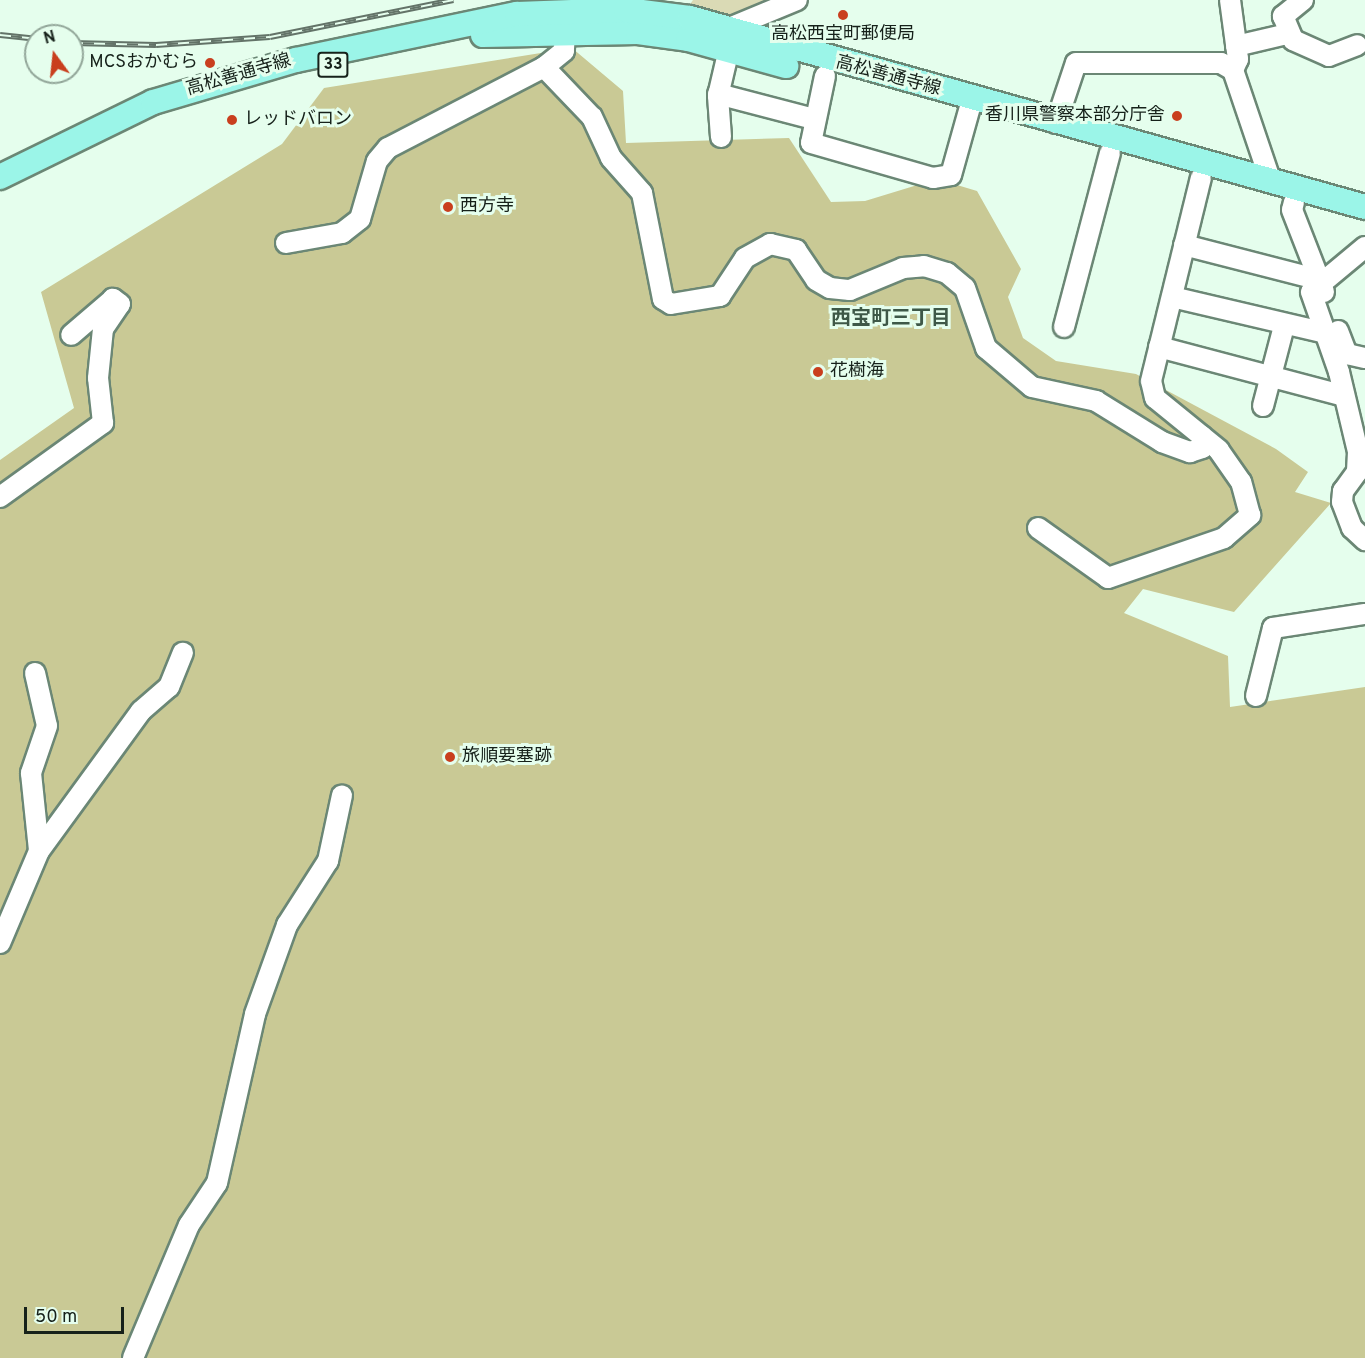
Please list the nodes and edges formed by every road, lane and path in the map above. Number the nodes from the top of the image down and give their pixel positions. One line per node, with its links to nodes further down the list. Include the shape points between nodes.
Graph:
1 (596, 0): 5 (street)
2 (1230, 0): 10 (street)
3 (1303, 0): 6 (street, via 1283,16)
4 (792, 3): 7 (street); 9 (street, via 776,26)
5 (566, 20): 7 (main road, 高松善通寺線 / 33, via 688,39); 7 (main road, 高松善通寺線 / 33, via 660,13); 11 (street, via 564,51); 20 (main road, 高松善通寺線 / 33, via 429,28 238,75 105,122); 23 (main road, 高松善通寺線 / 33, via 432,43 241,89 109,136)
6 (1287, 34): 8 (street, via 1329,56); 10 (street)
7 (728, 39): 9 (main road, 高松善通寺線 / 33); 13 (main road, 高松善通寺線 / 33); 14 (street)
8 (1357, 45)
9 (778, 46): 15 (main road, 高松善通寺線 / 33)
10 (1236, 46): 12 (street)
11 (544, 67): 27 (street, via 388,148 377,160 360,219 342,233); 41 (street, via 592,117 611,158 642,193 663,299 671,304 720,296 745,258 770,244 796,250 816,280 830,288 850,290 903,268 924,267 947,273 965,288 986,348 1032,387 1096,401 1162,442 1190,452 1202,448)
12 (1233, 70): 17 (street, via 1221,63 1076,63); 22 (street)
13 (825, 76): 15 (main road, 高松善通寺線 / 33); 16 (street)
14 (718, 94): 16 (street); 18 (street)
15 (970, 107): 16 (street, via 951,175 939,178 814,146 810,138); 17 (main road, 高松善通寺線 / 33); 19 (main road, 高松善通寺線 / 33)
16 (814, 119)
17 (1056, 123): 22 (main road, 高松善通寺線 / 33)
18 (721, 137)
19 (1110, 153): 21 (main road, 高松善通寺線 / 33); 33 (street)
20 (0, 177)
21 (1201, 178): 24 (main road, 高松善通寺線 / 33); 28 (street)
22 (1271, 182): 25 (main road, 高松善通寺線 / 33)
23 (0, 193)
24 (1294, 202): 26 (main road, 高松善通寺線 / 33); 30 (street, via 1292,210)
25 (1365, 207)
26 (1365, 221)
27 (286, 243)
28 (1184, 245): 30 (street); 31 (street)
29 (1365, 247): 30 (street)
30 (1320, 280): 34 (street, via 1311,292); 37 (street, via 1347,354)
31 (1172, 297): 32 (street); 36 (street)
32 (1284, 326): 34 (street); 38 (street)
33 (1064, 327)
34 (1325, 333): 39 (street)
35 (71, 335): 43 (street, via 113,299 120,304 103,329 98,378 103,423)
36 (1159, 347): 38 (street); 41 (street, via 1151,381 1155,398)
37 (1365, 358)
38 (1271, 376): 39 (street); 40 (street)
39 (1344, 396): 42 (street)
40 (1263, 406)
41 (1202, 436): 44 (street, via 1241,482 1250,515 1224,538 1108,578)
42 (1360, 443): 45 (street, via 1358,472 1342,502 1352,528)
43 (0, 497)
44 (1038, 528)
45 (1365, 540)
46 (1365, 614): 49 (street, via 1273,628)
47 (183, 653): 51 (street, via 169,687 141,711)
48 (35, 673): 51 (street, via 46,726 31,773)
49 (1256, 696)
50 (342, 795): 53 (street, via 328,861 287,925 255,1014 217,1183 189,1225)
51 (39, 851): 52 (street)
52 (0, 944)
53 (133, 1358)

